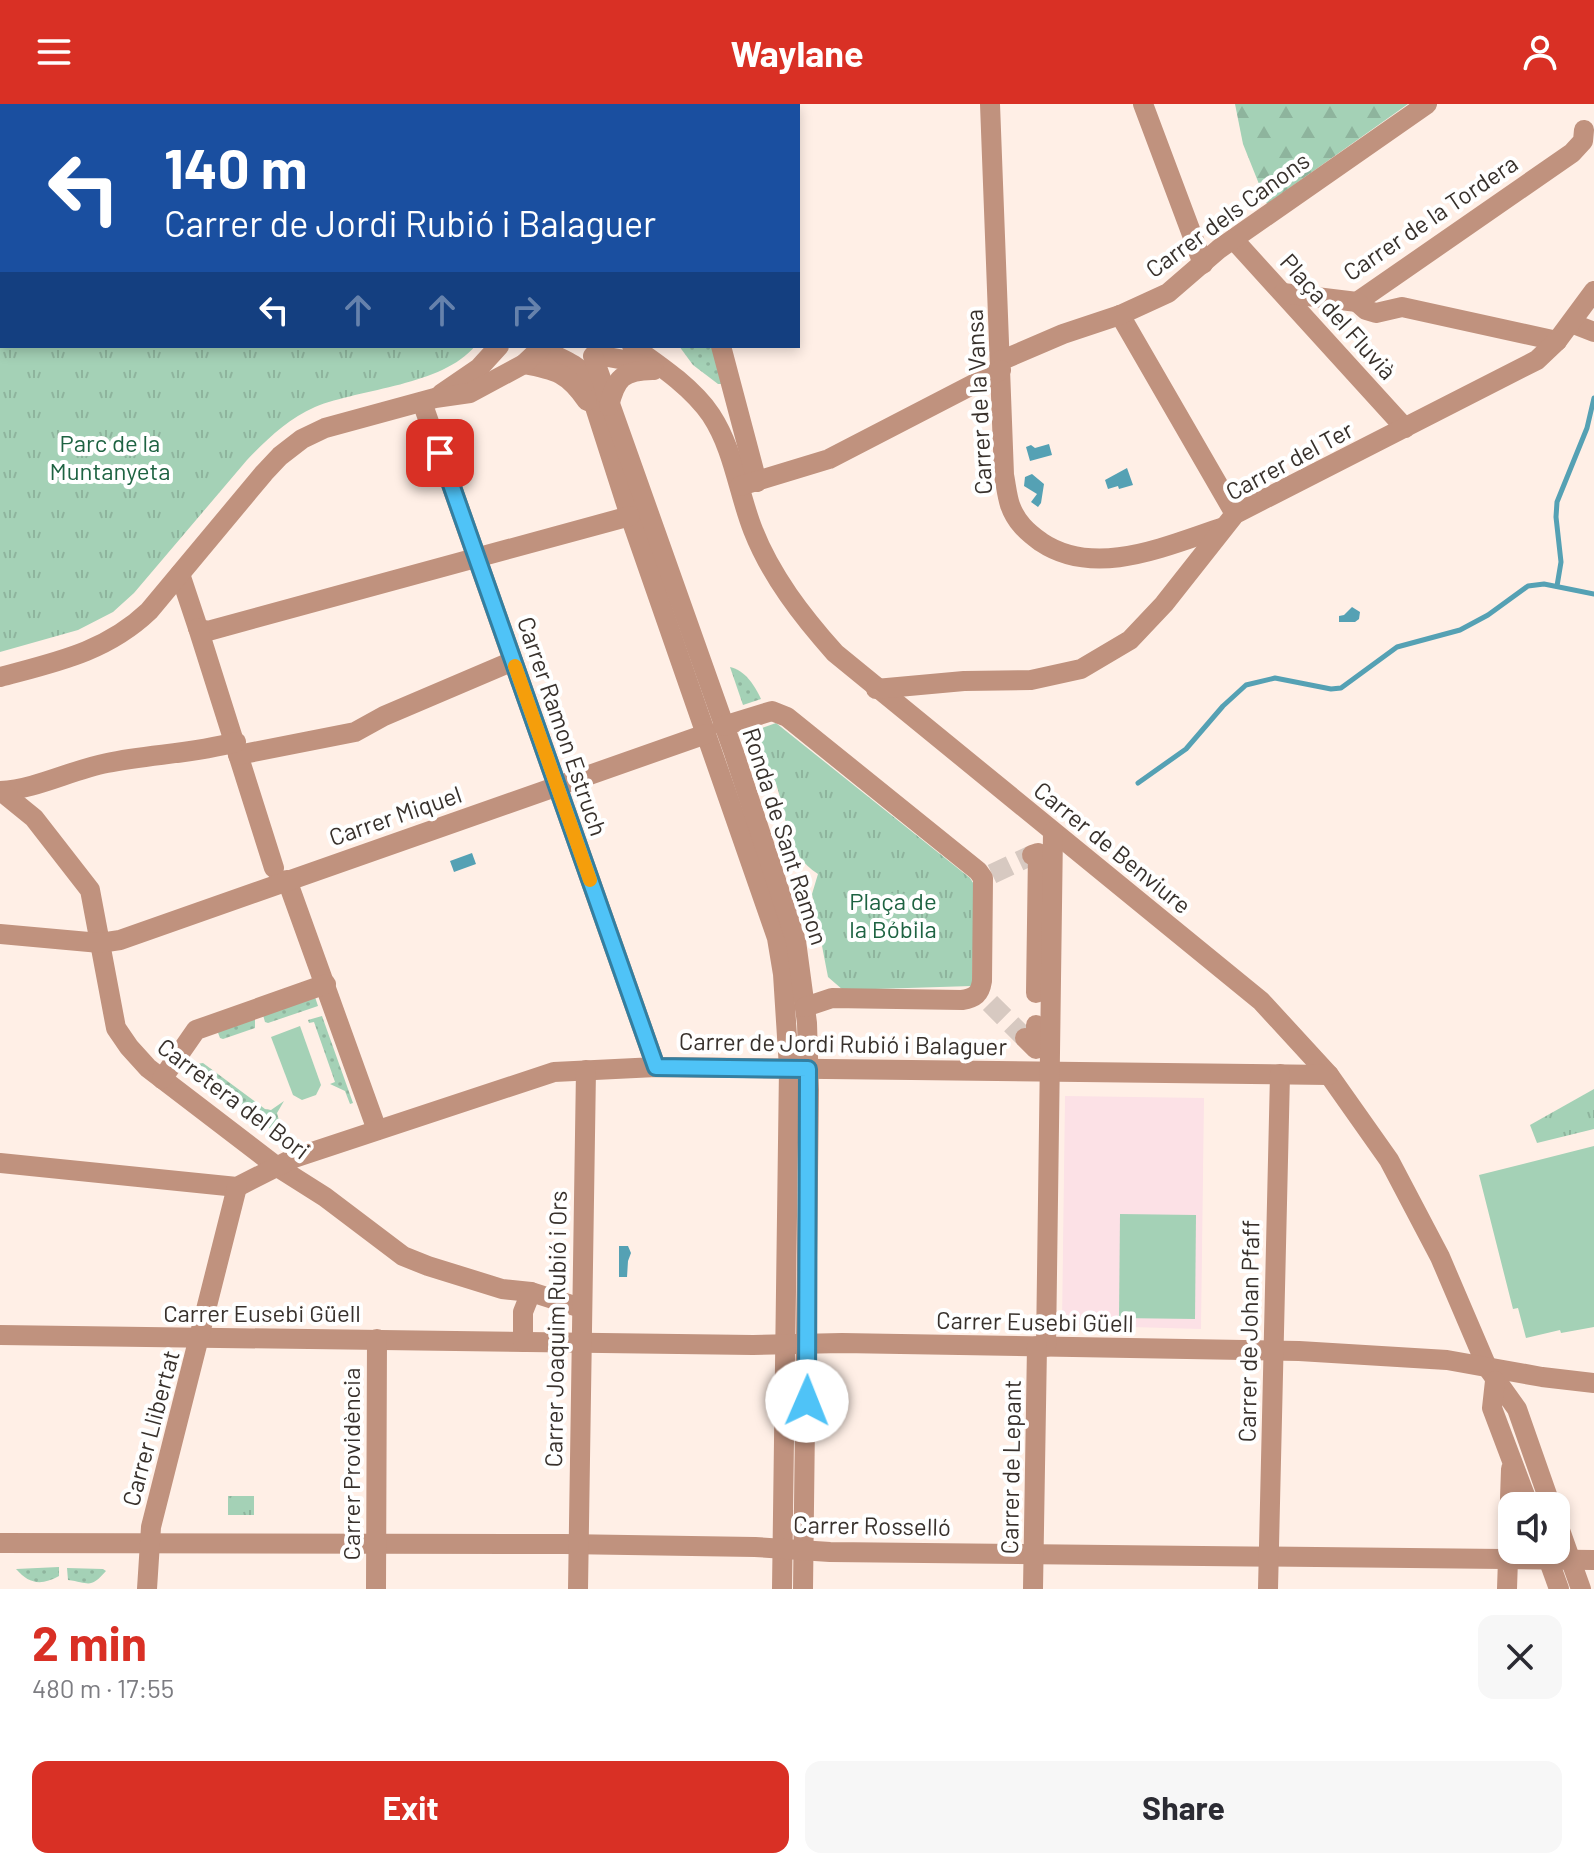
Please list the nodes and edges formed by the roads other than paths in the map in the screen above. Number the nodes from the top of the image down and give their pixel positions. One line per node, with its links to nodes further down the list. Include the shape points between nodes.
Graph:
1 (990, 104): 23 (street, Carrer de la Vansa)
2 (1143, 104): 6 (street)
3 (1427, 104): 5 (street, Carrer dels Canons)
4 (1584, 130): 9 (street, Carrer de la Tordera, via 1583,141 1572,153)
5 (1234, 240): 6 (street, Carrer dels Canons); 8 (street, Plaça del Fluvià)
6 (1203, 264): 10 (street, Carrer dels Canons, via 1168,293)
7 (1594, 291): 11 (street, Carrer del Ter)
8 (1283, 293): 9 (street, Carrer de la Tordera); 28 (street, Plaça del Fluvià)
9 (1357, 302): 13 (street, Plaça del Fluvià, via 1376,313 1402,307)
10 (1120, 315): 23 (street, Carrer dels Canons, via 1063,334); 31 (street)
11 (1571, 323): 12 (street); 13 (street, Carrer del Ter)
12 (1594, 332)
13 (1557, 341): 28 (street, Carrer del Ter, via 1537,360)
14 (497, 348): 26 (street, via 479,368)
15 (539, 348): 22 (street)
16 (542, 348): 21 (street, Ronda de Sant Ramon)
17 (635, 348): 25 (street, Carrer de Benviure)
18 (653, 348): 25 (street)
19 (721, 348): 29 (street)
20 (599, 352): 21 (street); 24 (street, Carrer de Benviure); 27 (street, Ronda de Sant Ramon)
21 (565, 360): 27 (street, Ronda de Sant Ramon, via 580,369)
22 (524, 364): 26 (street, via 470,393); 27 (street, Ronda de Sant Ramon, via 564,375)
23 (1001, 366): 29 (street, Carrer dels Canons, via 829,459); 32 (street, Carrer de la Vansa, via 1004,475 1010,506 1025,531 1073,557)
24 (653, 370): 25 (street, Carrer de Benviure); 27 (street, via 629,372 620,379)
25 (674, 379): 29 (street, Carrer de Benviure, via 718,426)
26 (428, 400): 33 (street, Carrer Ramon Estruch); 35 (street, via 302,439 264,473)
27 (603, 410): 30 (street, Ronda de Sant Ramon); 40 (street, Ronda de Sant Ramon)
28 (1405, 428): 31 (street, Carrer del Ter)
29 (748, 484): 39 (street, Carrer de Benviure, via 754,532 793,602 835,653)
30 (630, 516): 33 (street); 40 (street, Ronda de Sant Ramon)
31 (1230, 520): 32 (street, Carrer de la Vansa); 34 (street, Carrer del Ter)
32 (1149, 552): 34 (street, via 1172,556)
33 (477, 559): 36 (street, via 208,631); 37 (street, Carrer Ramon Estruch)
34 (1190, 571): 39 (street, Carrer del Ter, via 1130,640 1081,669 1031,680)
35 (180, 574): 36 (street); 38 (street, via 129,630 99,647)
36 (198, 628): 41 (street)
37 (513, 661): 41 (street, via 355,732 263,751); 42 (street, Carrer Ramon Estruch)
38 (0, 677)
39 (876, 689): 44 (street, Carrer de Benviure)
40 (714, 730): 42 (street, Carrer Miquel); 50 (street, Ronda de Sant Ramon, via 796,941); 50 (street, via 772,711 787,717 988,876 985,997 832,998); 53 (street, Ronda de Sant Ramon, via 777,938)
41 (237, 749): 43 (street, via 107,763); 46 (street)
42 (556, 786): 46 (street, Carrer Miquel); 52 (street, Carrer Ramon Estruch)
43 (1, 792): 48 (street, Carretera del Bori, via 34,818 85,880)
44 (1053, 832): 55 (street, Carrer de Lepant); 57 (street, Carrer de Benviure, via 1261,1001)
45 (1032, 855): 51 (street, via 1038,853 1036,1049)
46 (281, 874): 48 (street, Carrer Miquel, via 120,940); 49 (street)
47 (0, 934): 48 (street, Carrer Miquel)
48 (100, 943): 58 (street, Carretera del Bori, via 116,1028 136,1057)
49 (326, 984): 58 (street, via 196,1030); 59 (street)
50 (805, 1007): 53 (street, Ronda de Sant Ramon)
51 (1025, 1038)
52 (656, 1067): 53 (street, Carrer de Jordi Rubió i Balaguer); 54 (street, Carrer de Jordi Rubió i Balaguer)
53 (798, 1068): 55 (street, Carrer de Jordi Rubió i Balaguer); 70 (street, Ronda de Sant Ramon); 71 (street, Ronda de Sant Ramon)
54 (586, 1070): 59 (street, Carrer de Jordi Rubió i Balaguer, via 554,1072); 64 (street, Carrer Joaquim Rubió i Ors)
55 (1049, 1070): 56 (street, Carrer de Jordi Rubió i Balaguer); 72 (street, Carrer de Lepant)
56 (1280, 1074): 57 (street, Carrer de Jordi Rubió i Balaguer); 73 (street, Carrer de Johan Pfaff)
57 (1329, 1075): 74 (street, Carrer de Benviure, via 1389,1160 1440,1257)
58 (162, 1079): 61 (street, Carretera del Bori)
59 (377, 1130): 61 (street, Carrer de Jordi Rubió i Balaguer)
60 (0, 1163): 62 (street)
61 (276, 1166): 62 (street, Carrer de Jordi Rubió i Balaguer); 63 (street, Carretera del Bori, via 413,1261 502,1289)
62 (237, 1187): 66 (street, Carrer Llibertat)
63 (531, 1292): 64 (street, Carretera del Bori); 68 (street, via 523,1312)
64 (581, 1308): 69 (street, Carrer Joaquim Rubió i Ors)
65 (0, 1335): 66 (street, Carrer Eusebi Güell)
66 (200, 1338): 67 (street, Carrer Eusebi Güell); 81 (street, Carrer Llibertat)
67 (377, 1339): 68 (street, Carrer Eusebi Güell); 82 (street, Carrer Providència)
68 (523, 1342): 69 (street, Carrer Eusebi Güell)
69 (580, 1343): 71 (street, Carrer Eusebi Güell); 83 (street, Carrer Joaquim Rubió i Ors)
70 (807, 1344): 71 (street, Carrer Eusebi Güell); 72 (street, Carrer Eusebi Güell); 84 (street, Ronda de Sant Ramon)
71 (786, 1345): 84 (street, Ronda de Sant Ramon)
72 (1042, 1346): 73 (street, Carrer Eusebi Güell); 85 (street, Carrer de Lepant)
73 (1274, 1352): 74 (street, Carrer Eusebi Güell, via 1447,1360); 86 (street, Carrer de Johan Pfaff)
74 (1491, 1374): 75 (street, Carrer Eusebi Güell); 76 (street, Carrer de Benviure, via 1492,1408); 79 (street, Carrer de Benviure, via 1517,1409)
75 (1594, 1383)
76 (1511, 1460): 77 (street); 78 (street, Carrer de Benviure)
77 (1510, 1492)
78 (1524, 1492)
79 (1546, 1492)
80 (0, 1543): 81 (street, Carrer Rosselló)
81 (148, 1543): 82 (street, Carrer Rosselló); 92 (street, Carrer Llibertat)
82 (376, 1543): 83 (street, Carrer Rosselló); 93 (street, Carrer Providència)
83 (579, 1544): 84 (street, Carrer Rosselló); 94 (street, Carrer Joaquim Rubió i Ors)
84 (793, 1550): 85 (street, Carrer Rosselló); 95 (street, Ronda de Sant Ramon); 96 (street, Ronda de Sant Ramon)
85 (1034, 1554): 86 (street, Carrer Rosselló); 97 (street, Carrer de Lepant)
86 (1268, 1555): 87 (street, Carrer Rosselló); 98 (street, Carrer de Johan Pfaff)
87 (1498, 1559)
88 (1570, 1560): 89 (street, Carrer Rosselló); 101 (street)
89 (1594, 1560)
90 (1507, 1564): 99 (street)
91 (1550, 1564): 100 (street)
92 (147, 1589)
93 (376, 1589)
94 (578, 1589)
95 (782, 1589)
96 (803, 1589)
97 (1033, 1589)
98 (1268, 1589)
99 (1507, 1589)
100 (1559, 1589)
101 (1581, 1589)

